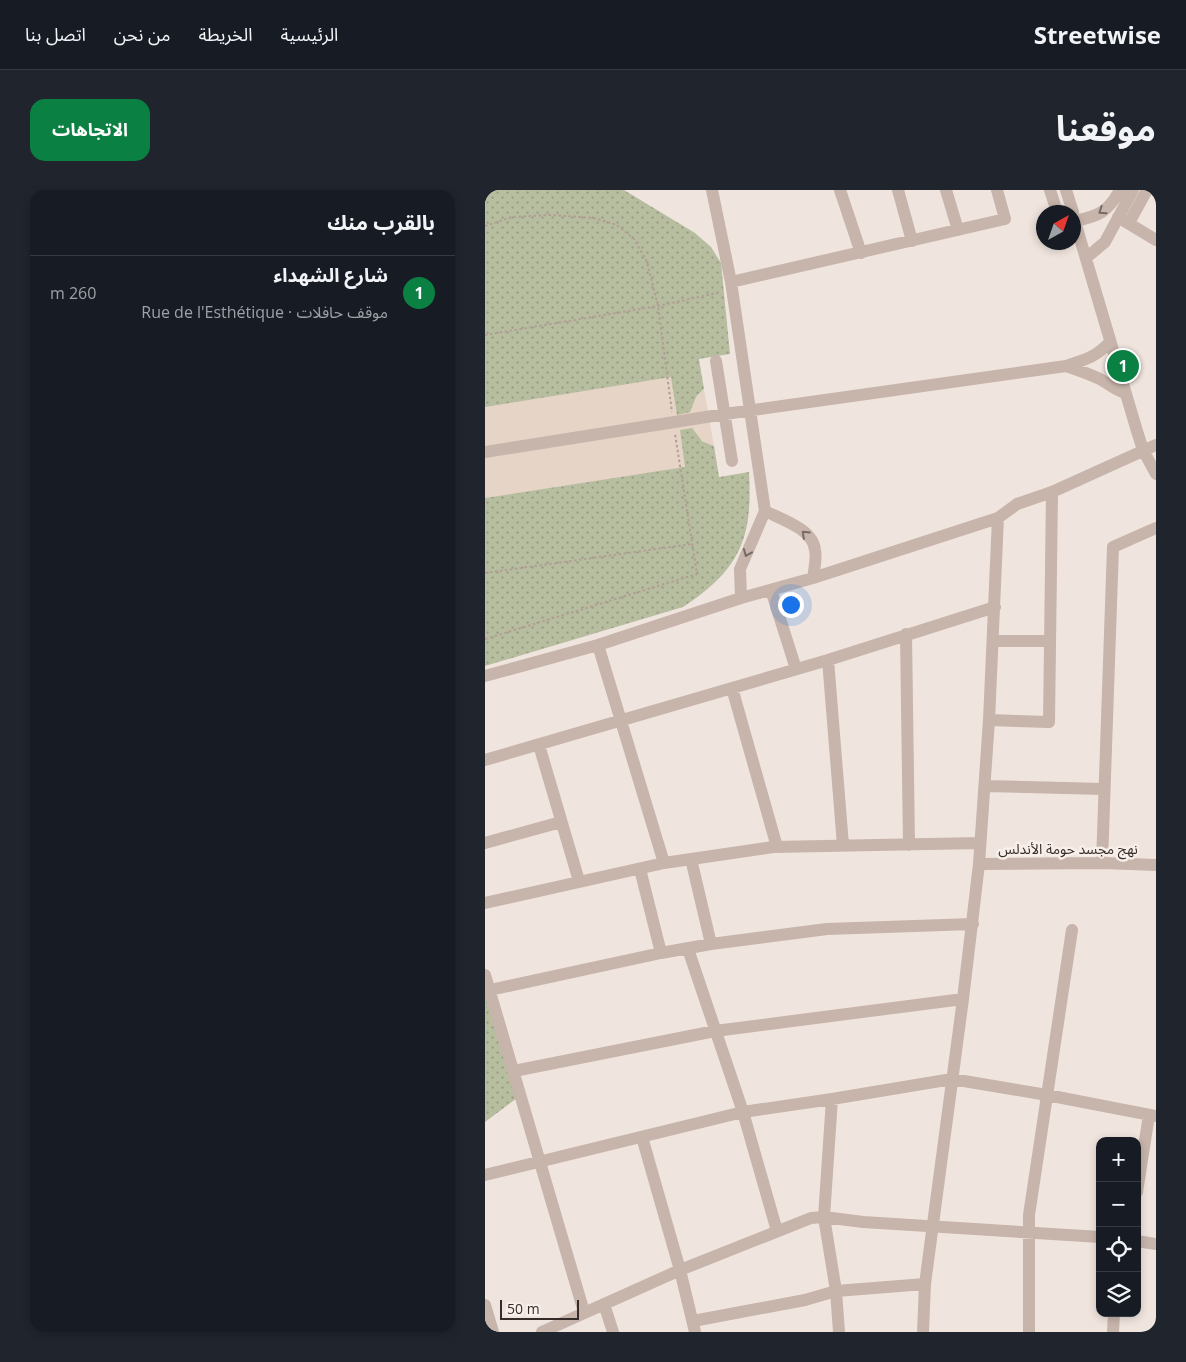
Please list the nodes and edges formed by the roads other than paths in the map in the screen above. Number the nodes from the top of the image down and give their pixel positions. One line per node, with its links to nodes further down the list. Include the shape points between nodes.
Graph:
1 (712, 190): 21 (street)
2 (841, 190): 19 (street)
3 (898, 190): 17 (street)
4 (946, 190): 15 (street)
5 (997, 190): 15 (street, via 1005,219)
6 (1050, 190): 11 (street)
7 (1066, 190): 12 (street)
8 (1120, 190): 13 (street, one-way to 13, via 1099,215)
9 (1133, 190): 14 (street)
10 (1147, 190): 14 (street)
11 (1055, 205)
12 (1070, 205)
13 (1081, 220)
14 (1123, 220): 16 (street); 20 (street)
15 (958, 230): 17 (street)
16 (1156, 240)
17 (912, 241): 19 (street)
18 (1081, 242): 20 (street)
19 (861, 252): 21 (street)
20 (1086, 258): 22 (street)
21 (731, 282): 26 (street)
22 (1110, 342): 24 (street, via 1095,356); 25 (street)
23 (716, 361): 27 (street)
24 (1066, 366): 25 (street, via 1103,380 1115,390); 26 (street)
25 (1125, 393): 29 (street)
26 (750, 411): 27 (street); 34 (street)
27 (725, 414): 30 (street); 31 (street)
28 (1156, 445): 29 (street)
29 (1143, 450): 32 (street); 33 (street)
30 (485, 452)
31 (732, 461)
32 (1156, 474)
33 (1052, 492): 35 (street, via 1017,504); 43 (street)
34 (765, 511): 37 (street, one-way to 34, via 816,551 813,542 804,532); 39 (street, one-way to 39, via 741,569)
35 (998, 518): 37 (street); 40 (street)
36 (1156, 528): 54 (street, via 1113,547)
37 (813, 578): 38 (street)
38 (771, 590): 39 (street); 46 (street)
39 (741, 598): 44 (street)
40 (995, 607): 41 (street); 42 (street)
41 (906, 634): 45 (street); 59 (street)
42 (993, 641): 43 (street); 50 (street)
43 (1050, 641): 50 (street, via 1049,722)
44 (599, 645): 47 (street); 49 (street)
45 (828, 660): 46 (street); 58 (street)
46 (796, 669): 48 (street)
47 (485, 676)
48 (731, 688): 49 (street); 60 (street)
49 (622, 720): 51 (street); 62 (street)
50 (989, 720): 53 (street)
51 (539, 745): 52 (street); 55 (street)
52 (485, 760)
53 (985, 786): 54 (street); 57 (street)
54 (1104, 789): 63 (street)
55 (561, 822): 56 (street); 67 (street)
56 (485, 843)
57 (980, 843): 59 (street); 64 (street)
58 (843, 845): 59 (street); 60 (street)
59 (909, 845)
60 (777, 847): 61 (street)
61 (691, 859): 62 (street); 71 (street)
62 (665, 863): 66 (street)
63 (1102, 863): 64 (street, نهج مجسد حومة الأندلس); 65 (street, نهج مجسد حومة الأندلس)
64 (979, 864): 69 (street)
65 (1156, 865)
66 (640, 869): 67 (street); 73 (street)
67 (579, 881): 68 (street)
68 (485, 903)
69 (973, 924): 71 (street, via 827,929); 76 (street)
70 (1072, 930): 80 (street)
71 (711, 944): 72 (street)
72 (689, 949): 73 (street); 77 (street)
73 (661, 953): 75 (street)
74 (485, 975): 75 (street)
75 (490, 990): 78 (street)
76 (963, 999): 77 (street); 79 (street)
77 (715, 1031): 78 (street); 82 (street)
78 (514, 1071): 85 (street)
79 (952, 1079): 80 (street); 81 (street); 89 (street)
80 (1047, 1095): 83 (street); 91 (street)
81 (832, 1099): 82 (street); 88 (street)
82 (743, 1112): 84 (street); 90 (street)
83 (1153, 1116): 87 (street)
84 (642, 1137): 85 (street); 95 (street)
85 (539, 1162): 86 (street); 100 (street)
86 (485, 1175)
87 (1139, 1182)
88 (824, 1217): 89 (street); 90 (street, via 811,1218); 97 (street)
89 (932, 1226): 91 (street); 96 (street)
90 (777, 1230): 95 (street)
91 (1028, 1232): 92 (street); 108 (street)
92 (1096, 1237)
93 (1141, 1241): 94 (street)
94 (1156, 1244)
95 (680, 1270): 98 (street); 102 (street)
96 (925, 1284): 97 (street); 107 (street)
97 (836, 1291): 102 (street); 106 (street)
98 (604, 1304): 100 (street); 105 (street)
99 (485, 1305): 103 (street)
100 (584, 1312): 104 (street)
101 (1114, 1317): 109 (street)
102 (694, 1327)
103 (493, 1332)
104 (542, 1332)
105 (613, 1332)
106 (839, 1332)
107 (923, 1332)
108 (1029, 1332)
109 (1113, 1332)

